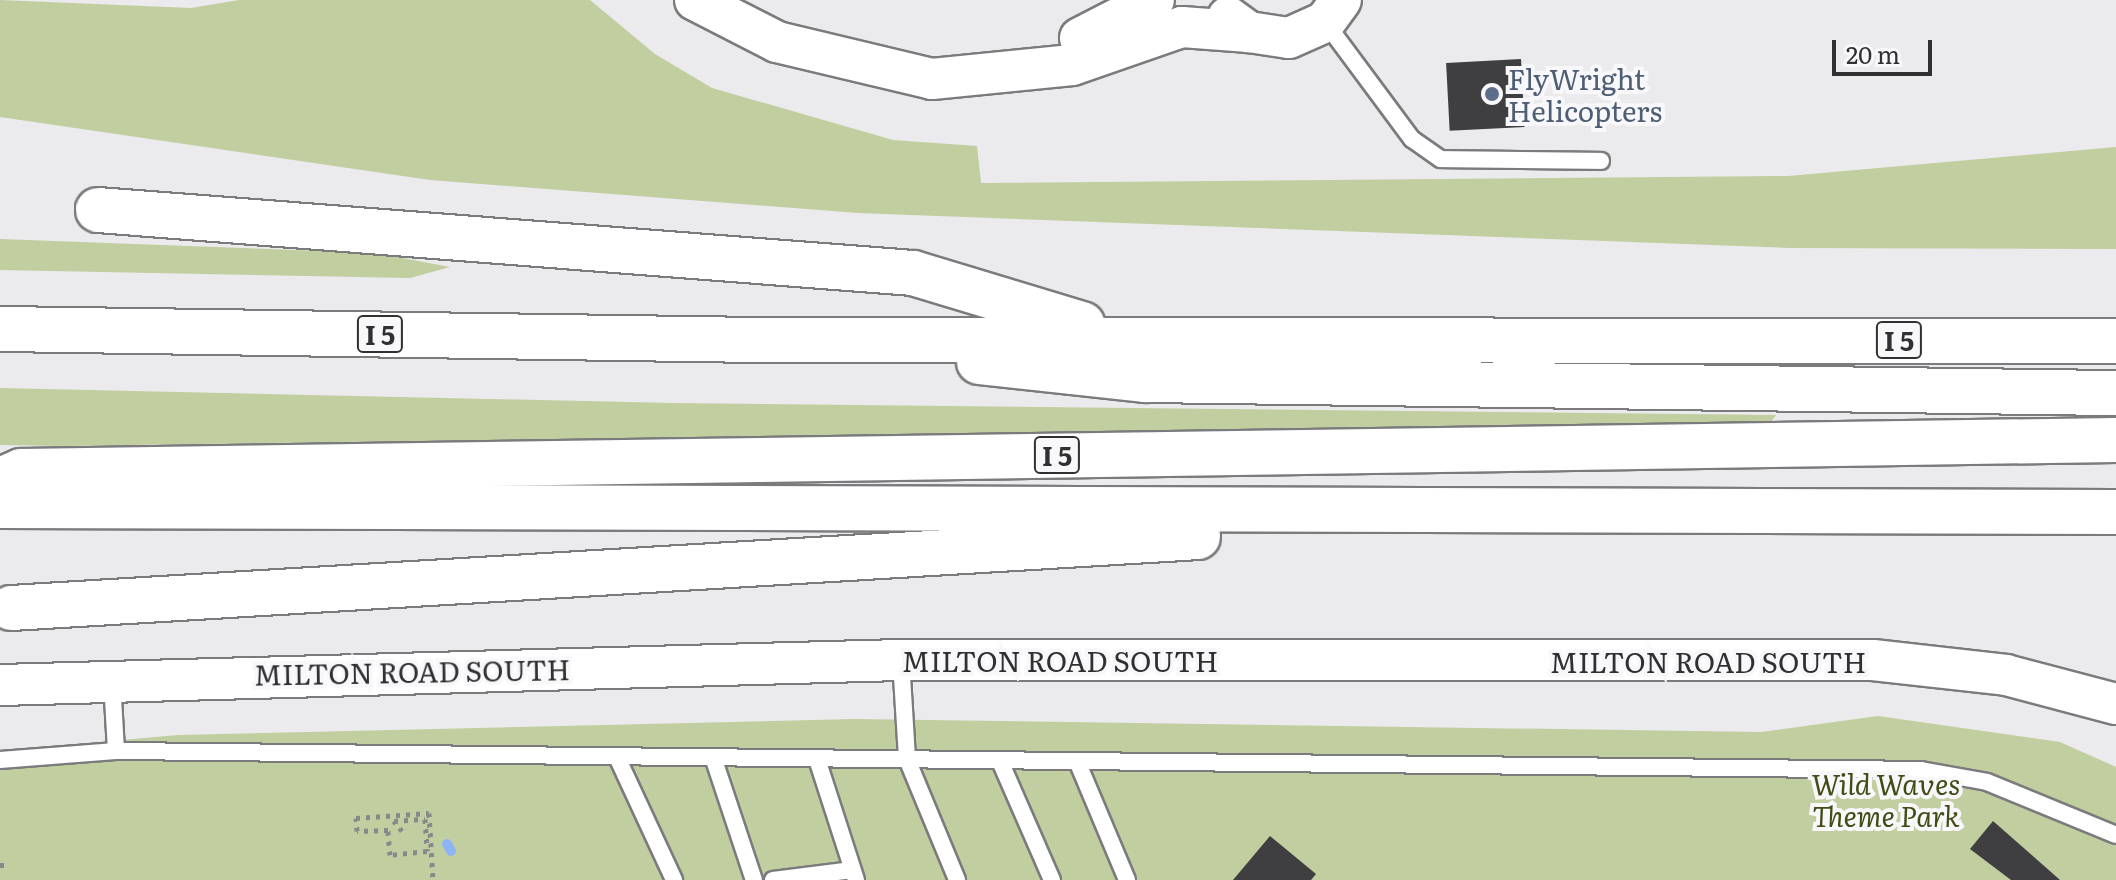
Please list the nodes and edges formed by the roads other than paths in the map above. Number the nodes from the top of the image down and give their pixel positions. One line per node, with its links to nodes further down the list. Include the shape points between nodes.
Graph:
1 (695, 0): 6 (street, via 824,57 932,79)
2 (1154, 0): 6 (street)
3 (1217, 0): 5 (street)
4 (1333, 11): 5 (street, via 1289,38); 7 (lane, via 1412,139 1441,159)
5 (1249, 32): 6 (street, via 1182,27 1072,65)
6 (995, 74)
7 (1601, 161)
8 (98, 210): 10 (highway, via 913,273)
9 (0, 329): 11 (highway, I 5)
10 (1127, 337): 11 (highway, I 5); 12 (highway, I 5)
11 (760, 340): 13 (highway, I 5, via 1145,380)
12 (2116, 341)
13 (2116, 393)
14 (2116, 440): 15 (highway, I 5, via 21,471)
15 (0, 480)
16 (0, 506): 17 (highway, I 5)
17 (1630, 511): 18 (highway, I 5); 19 (highway)
18 (2116, 512)
19 (4, 608)
20 (901, 660): 21 (street, MILTON ROAD SOUTH); 23 (street, MILTON ROAD SOUTH, via 1873,660 2006,675); 28 (lane)
21 (112, 678): 22 (street, MILTON ROAD SOUTH); 24 (lane)
22 (0, 685)
23 (2116, 704)
24 (116, 751): 25 (lane); 29 (lane)
25 (617, 757): 26 (lane); 34 (lane)
26 (713, 757): 27 (lane); 35 (lane)
27 (817, 759): 28 (lane); 33 (lane)
28 (907, 759): 30 (lane); 37 (lane)
29 (0, 760)
30 (1000, 761): 31 (lane); 38 (lane)
31 (1077, 761): 32 (lane, via 1921,770 1987,782); 39 (lane)
32 (2116, 835)
33 (854, 875): 36 (lane)
34 (674, 880)
35 (754, 880)
36 (773, 880)
37 (957, 880)
38 (1052, 880)
39 (1127, 880)

